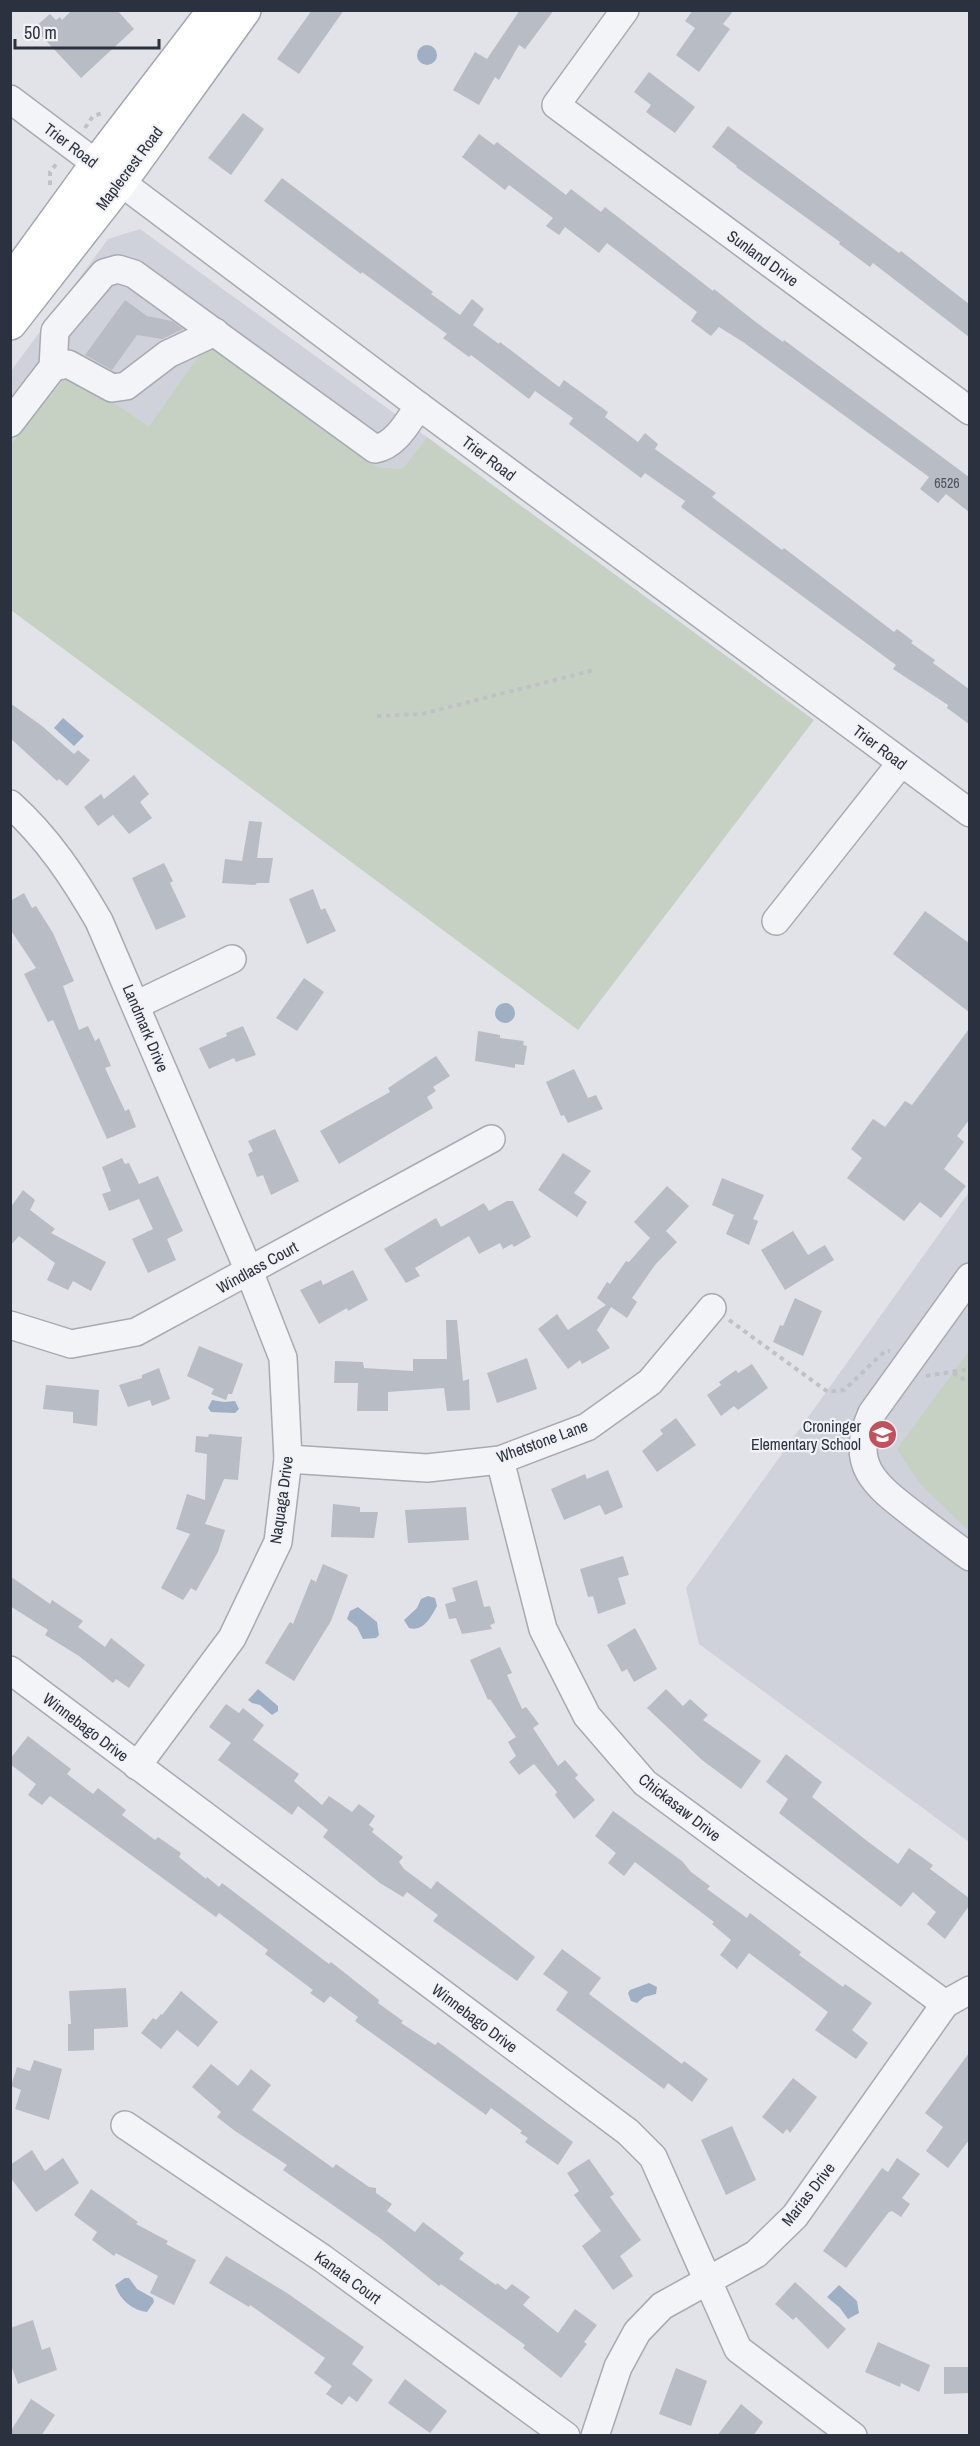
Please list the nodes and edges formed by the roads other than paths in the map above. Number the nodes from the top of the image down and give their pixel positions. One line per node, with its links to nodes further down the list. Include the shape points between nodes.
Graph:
1 (215, 10): 5 (main road, Maplecrest Road)
2 (244, 10): 5 (main road, Maplecrest Road)
3 (625, 10): 11 (street, Sunland Drive, via 556,105)
4 (10, 99): 5 (street, Trier Road)
5 (109, 173): 6 (main road, Maplecrest Road); 7 (main road, Maplecrest Road); 10 (street, Trier Road)
6 (10, 284)
7 (10, 323)
8 (215, 332): 9 (street, via 168,354 126,386 112,388 68,363); 9 (street, via 134,274 118,269 104,273 55,331); 10 (street, via 375,449 386,447 399,435)
9 (53, 367): 12 (street)
10 (419, 406): 13 (street, Trier Road)
11 (969, 411)
12 (10, 423)
13 (901, 763): 15 (street, Trier Road); 16 (street)
14 (10, 804): 18 (street, Landmark Drive, via 51,847 77,882)
15 (969, 813)
16 (776, 921)
17 (232, 959): 18 (street)
18 (136, 1005): 20 (street, Landmark Drive)
19 (491, 1139): 20 (street, Windlass Court)
20 (249, 1271): 23 (street, Windlass Court, via 136,1332 71,1344); 24 (street, Naquaga Drive, via 283,1358)
21 (969, 1277): 26 (street, via 872,1413 864,1432 864,1462 872,1479 887,1495)
22 (712, 1308): 25 (street, Whetstone Lane, via 650,1382 587,1426)
23 (10, 1325)
24 (288, 1459): 25 (street, Whetstone Lane, via 427,1468); 28 (street, Naquaga Drive, via 278,1542 232,1638)
25 (500, 1460): 30 (street, Chickasaw Drive, via 543,1629 587,1716 645,1783)
26 (969, 1557)
27 (10, 1670): 28 (street, Winnebago Drive)
28 (137, 1766): 32 (street, Winnebago Drive, via 628,2132 653,2157)
29 (969, 1990): 30 (street, Marias Drive)
30 (945, 2004): 32 (street, Marias Drive, via 795,2216 756,2254)
31 (125, 2125): 33 (street, Kanata Court, via 322,2258)
32 (708, 2279): 34 (street, Marias Drive, via 662,2306 637,2332 618,2367); 35 (street, Winnebago Drive, via 738,2349)
33 (566, 2436)
34 (595, 2436)
35 (853, 2436)

